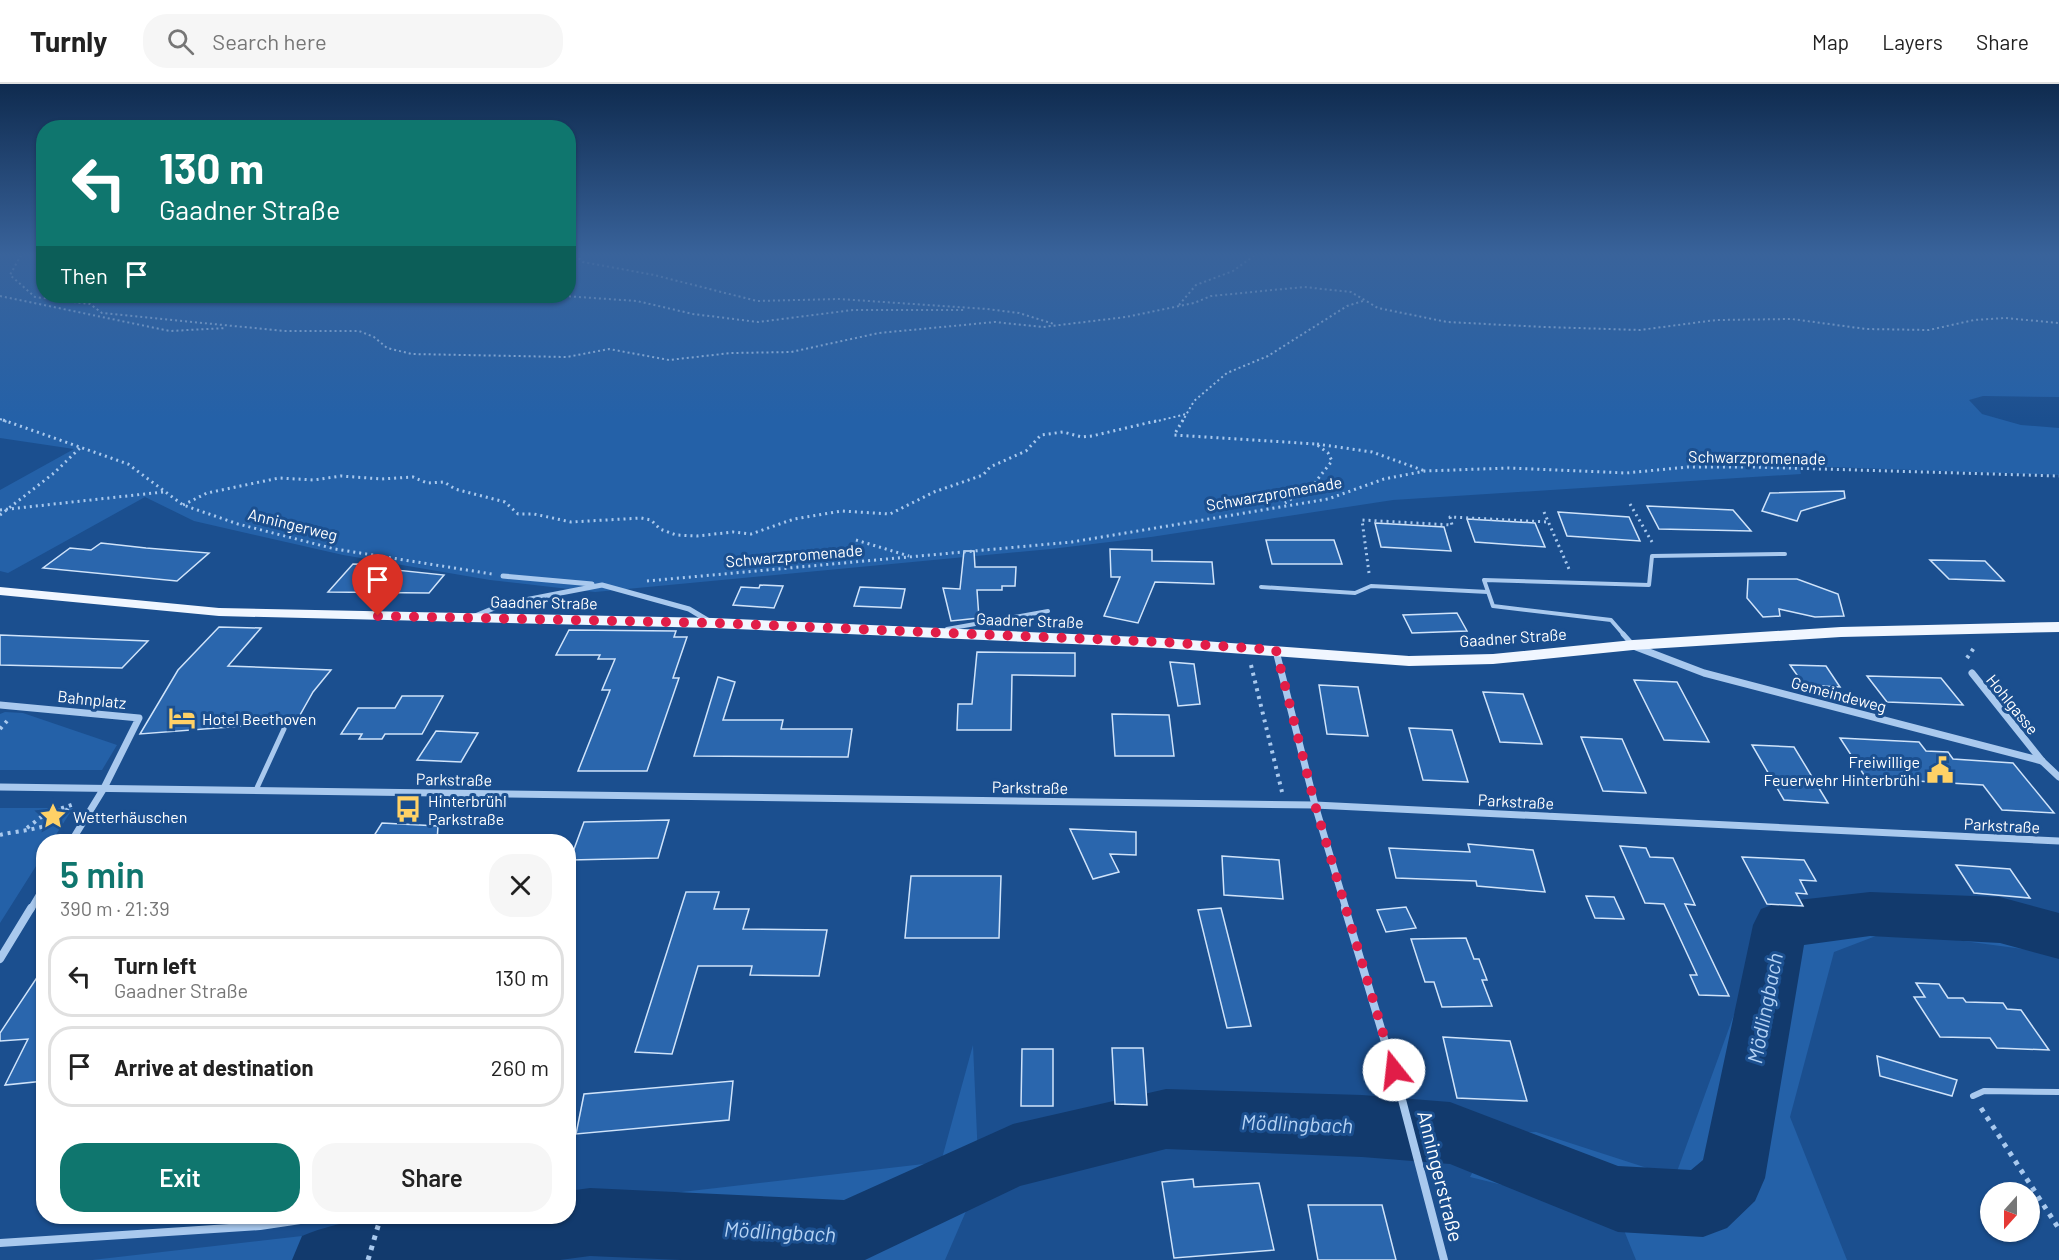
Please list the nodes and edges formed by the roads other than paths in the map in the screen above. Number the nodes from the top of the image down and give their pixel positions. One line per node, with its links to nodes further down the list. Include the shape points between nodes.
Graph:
1 (1785, 554): 6 (lane, via 1652,556 1649,585 1484,580)
2 (503, 576): 3 (street)
3 (602, 585): 8 (street, via 504,604); 9 (street, via 689,609)
4 (1261, 587): 6 (lane, via 1355,593 1371,586)
5 (0, 591): 8 (main road, Gaadner Straße, via 219,612)
6 (1488, 592): 12 (lane, via 1493,606 1611,620)
7 (1048, 611): 11 (lane)
8 (469, 618): 9 (main road, Gaadner Straße)
9 (713, 623): 11 (main road, Gaadner Straße)
10 (2059, 627): 12 (main road, Gaadner Straße, via 1841,632)
11 (923, 634): 13 (main road, Gaadner Straße)
12 (1633, 645): 13 (main road, Gaadner Straße, via 1492,659 1408,661); 17 (street, Gemeindeweg, via 1704,673)
13 (1276, 650): 22 (street, Anningerstraße)
14 (1971, 673): 17 (street, Hohlgasse)
15 (0, 705): 20 (street, Bahnplatz, via 139,718)
16 (284, 729): 21 (lane)
17 (2042, 761): 18 (street, Hohlgasse)
18 (2059, 777)
19 (0, 787): 20 (street, Parkstraße)
20 (104, 788): 21 (street, Parkstraße); 23 (street)
21 (256, 790): 22 (street, Parkstraße)
22 (1315, 805): 24 (street, Parkstraße); 31 (street, Anningerstraße, via 1422,1169)
23 (76, 834)
24 (2059, 842)
25 (36, 900): 26 (street)
26 (0, 959)
27 (2059, 1092): 28 (lane, via 1984,1090)
28 (1973, 1096)
29 (273, 1224): 30 (street)
30 (0, 1243)
31 (1444, 1260)

